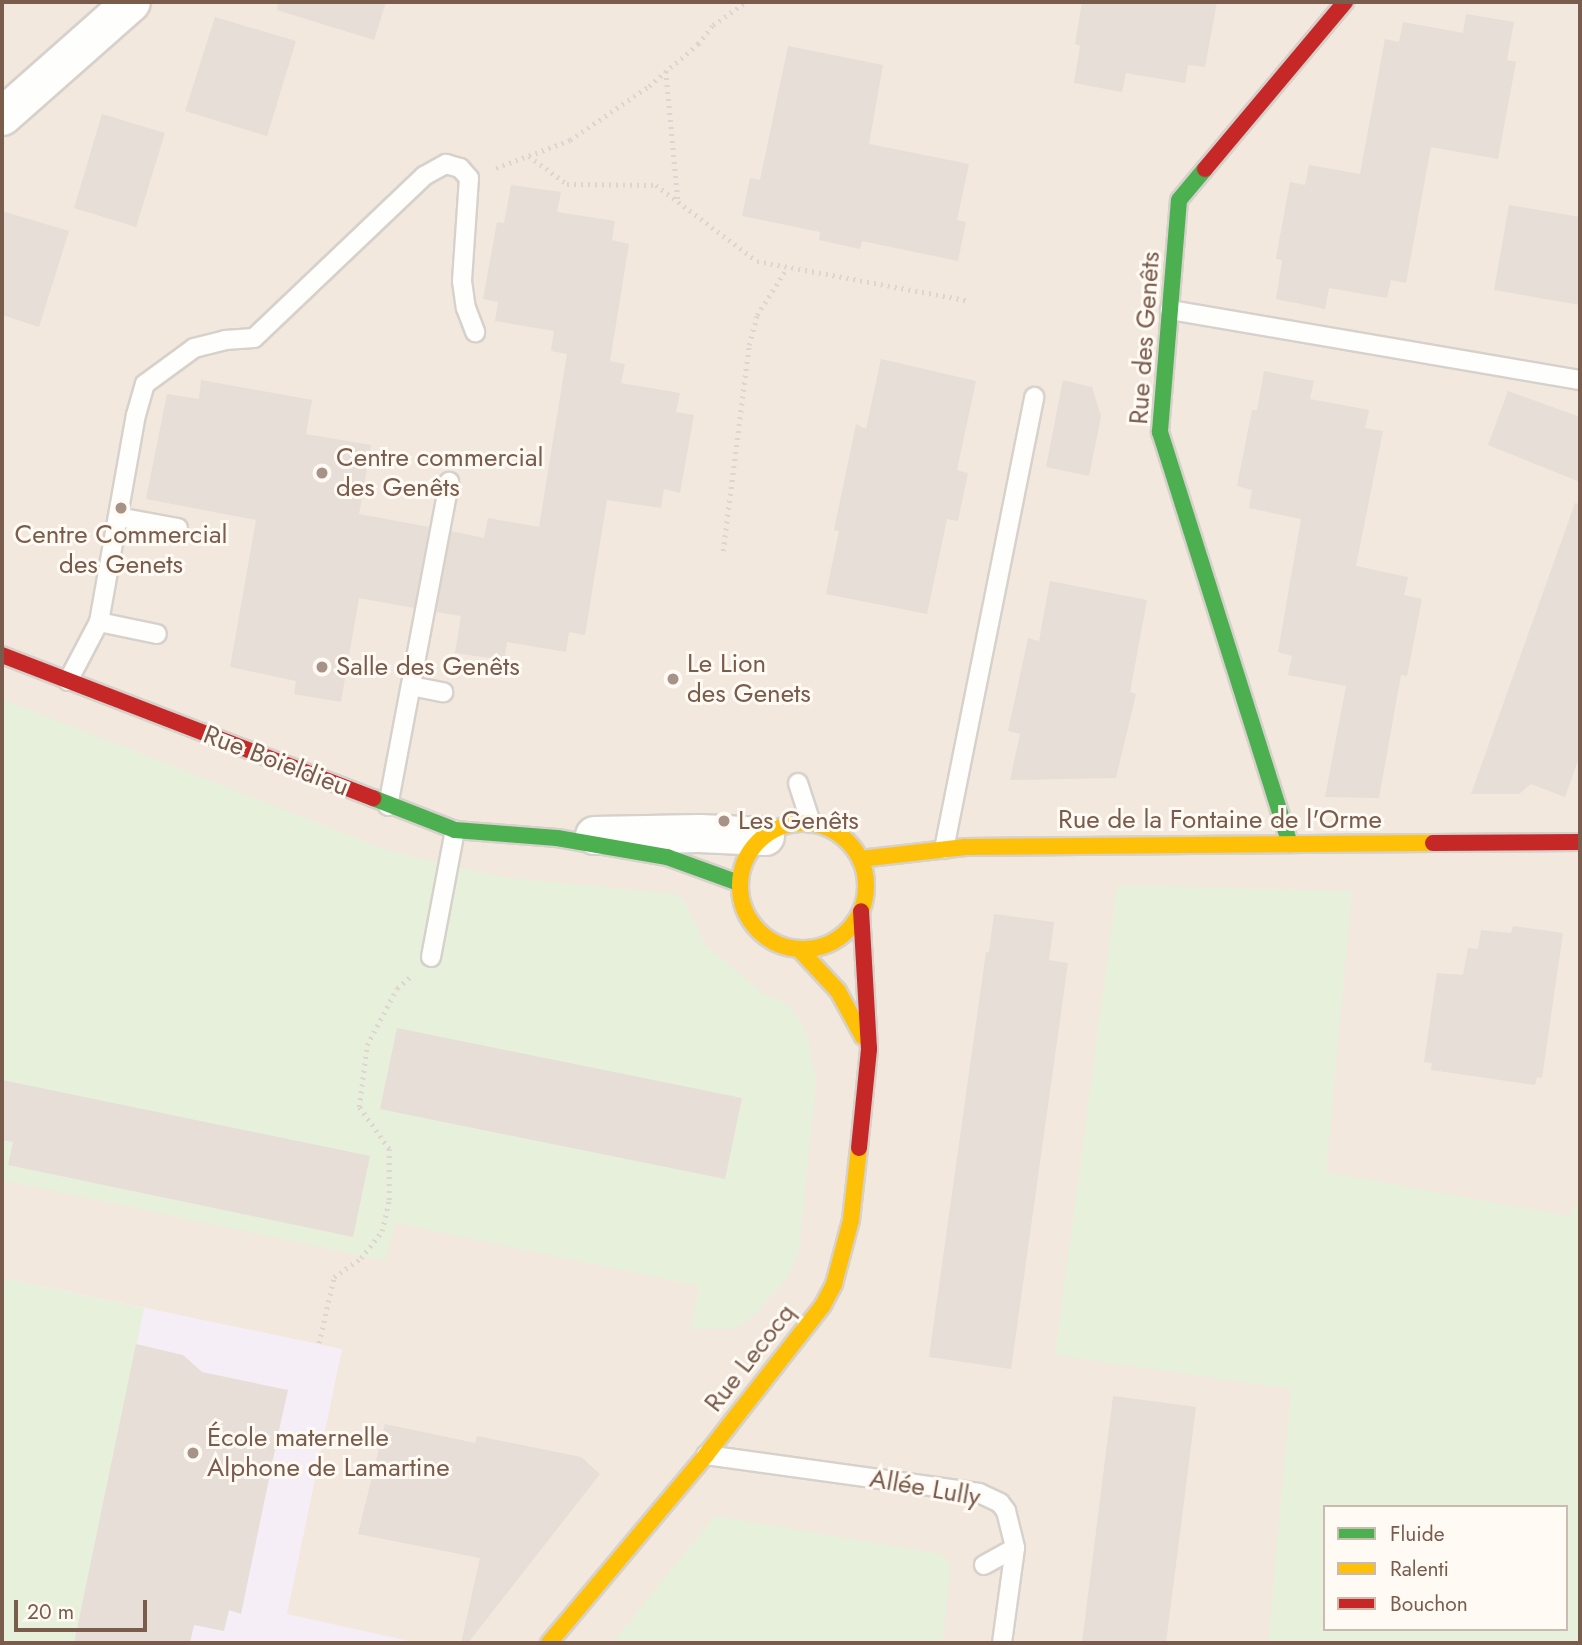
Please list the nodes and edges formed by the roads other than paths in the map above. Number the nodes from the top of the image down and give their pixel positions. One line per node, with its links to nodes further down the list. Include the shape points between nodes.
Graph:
1 (131, 2): 3 (street)
2 (1345, 2): 4 (street, Rue des Genêts, via 1178,200)
3 (2, 116)
4 (1170, 310): 6 (lane); 24 (street, Rue des Genêts, via 1160,432)
5 (475, 332): 9 (lane, via 462,281 469,178 460,168 446,164 424,176 254,338 194,348 145,384)
6 (1580, 380)
7 (1034, 397): 25 (lane)
8 (449, 482): 15 (lane)
9 (118, 517): 10 (lane); 11 (lane)
10 (178, 528)
11 (99, 622): 12 (lane); 14 (lane)
12 (157, 634)
13 (2, 655): 14 (street, Rue Boieldieu)
14 (68, 681): 18 (street, Rue Boieldieu)
15 (411, 687): 16 (lane); 18 (lane)
16 (443, 692)
17 (798, 783): 19 (lane)
18 (388, 806): 20 (street, Rue Boieldieu)
19 (811, 823): 21 (street, via 791,823); 26 (street, via 832,829 849,841)
20 (454, 830): 22 (street, Rue Boieldieu); 30 (lane)
21 (765, 836): 22 (street, Rue Boieldieu, via 633,833); 27 (street, via 744,862)
22 (557, 838): 27 (street, Rue Boieldieu, via 667,858)
23 (1580, 841): 24 (street, Rue de la Fontaine de l'Orme)
24 (1290, 844): 25 (street, Rue de la Fontaine de l'Orme)
25 (944, 849): 26 (street, Rue de la Fontaine de l'Orme)
26 (860, 859): 28 (street, via 866,894)
27 (740, 883): 29 (street, via 742,902 763,935)
28 (861, 911): 29 (street, via 837,939); 31 (street, Rue Lecocq)
29 (799, 949): 31 (street, via 838,991)
30 (431, 957)
31 (869, 1049): 32 (street, Rue Lecocq, via 850,1220 834,1284 823,1305)
32 (706, 1455): 33 (lane, Allée Lully, via 979,1493 1006,1511); 35 (street, Rue Lecocq)
33 (1015, 1548): 34 (lane); 36 (lane, Allée Lully)
34 (984, 1565)
35 (549, 1643)
36 (1002, 1643)

